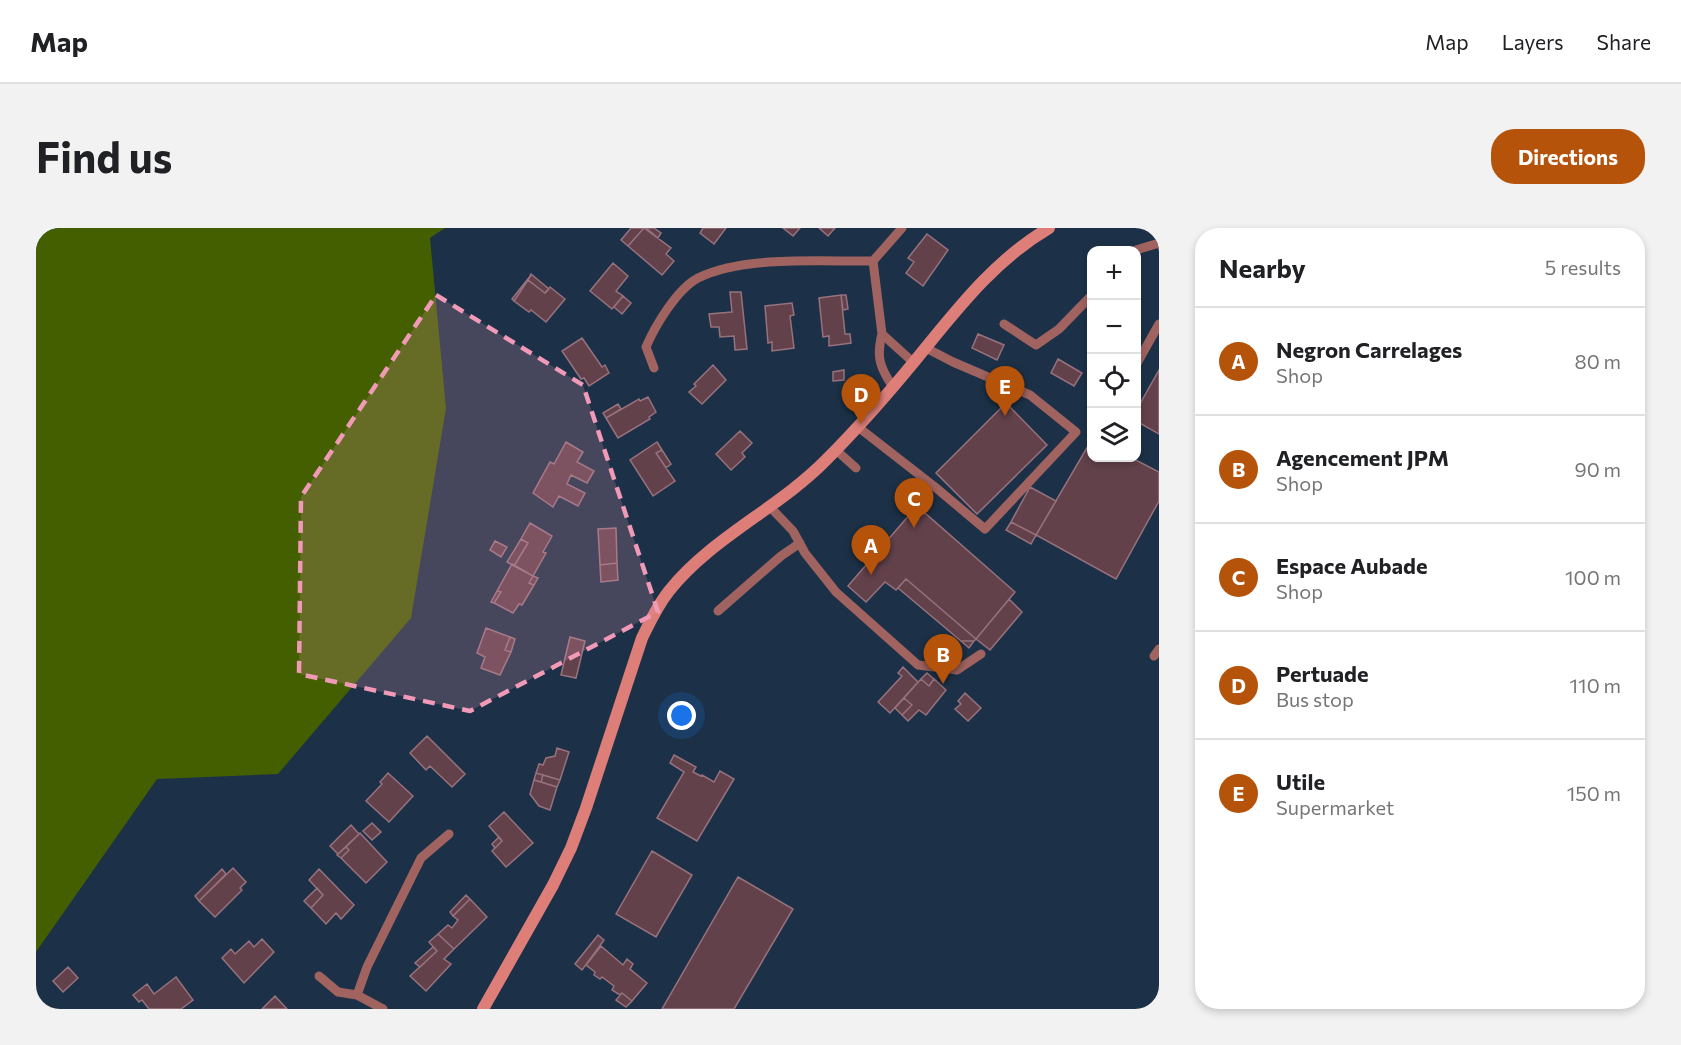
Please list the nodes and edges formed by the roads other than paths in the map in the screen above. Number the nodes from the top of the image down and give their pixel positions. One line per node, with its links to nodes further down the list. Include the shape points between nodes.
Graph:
1 (902, 228): 5 (lane)
2 (1048, 229): 10 (main road, via 997,266)
3 (1159, 243): 4 (lane)
4 (1141, 248)
5 (873, 261): 9 (lane); 13 (lane, via 768,262 723,269 696,279 671,304 645,347)
6 (1088, 300): 7 (lane, via 1036,345)
7 (1004, 324)
8 (1159, 324): 11 (lane)
9 (882, 333): 12 (lane); 14 (lane, via 878,349 882,371)
10 (926, 348): 12 (main road); 15 (lane, via 1030,395 1076,432 985,529)
11 (1141, 358)
12 (914, 363): 14 (main road)
13 (654, 368)
14 (893, 387): 15 (main road)
15 (858, 427): 16 (main road)
16 (836, 450): 17 (lane); 18 (main road)
17 (856, 468)
18 (769, 506): 19 (lane, via 794,531); 26 (main road, via 693,565 654,612 571,849)
19 (800, 543): 20 (lane); 21 (lane, via 836,592 918,665 957,670)
20 (718, 611)
21 (981, 654)
22 (448, 834): 24 (lane, via 421,858)
23 (319, 976): 24 (lane, via 338,992)
24 (357, 995): 25 (lane)
25 (383, 1009)
26 (483, 1009)

